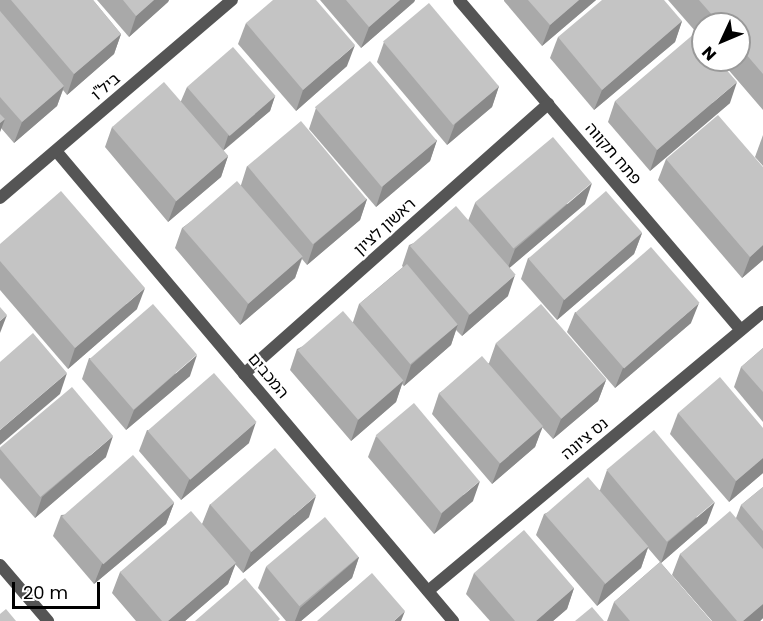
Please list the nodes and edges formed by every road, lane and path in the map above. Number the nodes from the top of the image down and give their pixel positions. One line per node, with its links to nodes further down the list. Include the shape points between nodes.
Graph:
1 (232, 0): 4 (street, ביל"ו)
2 (459, 0): 3 (street, פתח תקווה)
3 (548, 104): 7 (street, פתח תקווה); 8 (street, ראשון לציון)
4 (57, 152): 5 (street, ביל"ו); 8 (street, המכבים)
5 (0, 198)
6 (763, 312): 7 (street, נס ציונה)
7 (741, 330): 10 (street, נס ציונה)
8 (244, 374): 10 (street, המכבים)
9 (0, 565): 11 (street)
10 (428, 591): 12 (street, המכבים)
11 (48, 621)
12 (453, 621)

